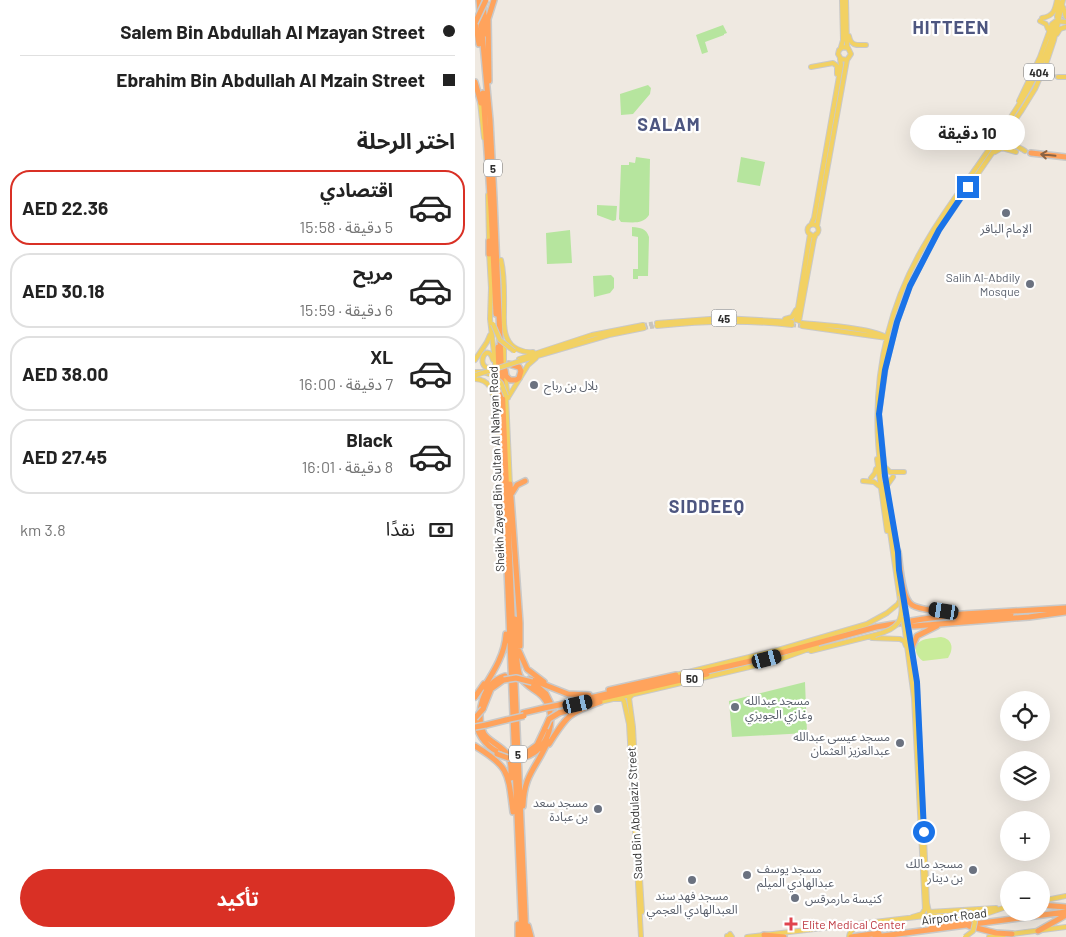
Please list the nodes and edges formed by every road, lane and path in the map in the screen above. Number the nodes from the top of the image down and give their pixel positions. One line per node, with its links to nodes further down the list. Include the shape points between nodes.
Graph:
1 (479, 0): 17 (highway, Sheikh Zayed Bin Sultan Al Nahyan Road / 5); 24 (highway); 30 (highway, Sheikh Zayed Bin Sultan Al Nahyan Road / 5)
2 (486, 0): 10 (highway, bridge)
3 (494, 0): 24 (highway, via 489,18)
4 (842, 0): 19 (main road)
5 (846, 0): 14 (main road)
6 (1061, 0): 7 (main road); 8 (main road); 9 (main road, 404); 15 (main road, via 1053,13 1041,19)
7 (1060, 9)
8 (1066, 17)
9 (1057, 19): 11 (main road); 15 (main road); 16 (main road, 404)
10 (475, 21): 17 (highway)
11 (1066, 22)
12 (1055, 26): 31 (main road, 404, via 1043,63)
13 (1066, 27): 16 (main road)
14 (847, 30): 18 (main road, via 852,43); 20 (main road)
15 (1048, 32): 35 (main road, via 1017,105)
16 (1054, 40): 32 (main road, 404, via 1035,89)
17 (479, 44): 33 (highway, Sheikh Zayed Bin Sultan Al Nahyan Road / 5)
18 (867, 45)
19 (841, 48): 20 (main road); 21 (main road)
20 (848, 48): 22 (main road, via 851,54)
21 (840, 59): 22 (main road); 28 (main road)
22 (847, 60): 44 (main road)
23 (811, 66): 28 (main road, via 836,65)
24 (489, 67): 30 (highway)
25 (1058, 77): 26 (main road)
26 (1066, 77)
27 (475, 82): 29 (highway)
28 (835, 96): 43 (main road)
29 (480, 98): 33 (highway); 47 (main road)
30 (489, 110): 39 (highway, Sheikh Zayed Bin Sultan Al Nahyan Road / 5)
31 (1011, 118): 34 (main road); 35 (main road, 404)
32 (1010, 127): 34 (main road, 404); 37 (main road, via 1008,140)
33 (487, 140): 42 (highway, Sheikh Zayed Bin Sultan Al Nahyan Road / 5)
34 (1000, 141): 40 (main road, 404); 41 (main road)
35 (987, 152): 41 (main road, 404)
36 (1016, 152): 40 (main road, via 999,149)
37 (1028, 152): 38 (highway, one-way to 37)
38 (1066, 157)
39 (492, 161): 48 (highway, 5); 88 (highway, Sheikh Zayed Bin Sultan Al Nahyan Road / 5)
40 (986, 161): 49 (main road, 404, via 939,230)
41 (962, 189): 52 (main road, 404, via 918,256)
42 (491, 210): 47 (highway); 88 (highway, Sheikh Zayed Bin Sultan Al Nahyan Road / 5)
43 (811, 225): 44 (main road); 45 (main road, via 807,230)
44 (817, 226): 46 (main road)
45 (810, 234): 46 (main road); 50 (main road)
46 (816, 234): 51 (main road)
47 (489, 254): 55 (main road)
48 (501, 260): 61 (highway); 63 (main road, via 508,340 523,352)
49 (907, 293): 60 (main road); 71 (main road, 404)
50 (800, 296): 53 (main road, via 794,315); 56 (main road)
51 (801, 309): 54 (main road, via 803,318); 56 (main road)
52 (893, 317): 59 (main road, via 888,330); 60 (main road, 404)
53 (784, 319)
54 (810, 322)
55 (492, 323): 64 (main road, bridge, via 500,340); 65 (main road, via 488,340); 69 (main road)
56 (797, 323): 57 (main road, 45); 58 (main road, 45); 59 (main road, 45)
57 (657, 324)
58 (859, 334): 60 (main road, 45); 62 (main road, via 881,340)
59 (878, 334): 60 (main road, 45)
60 (887, 338): 62 (main road, 404); 71 (main road)
61 (504, 347): 67 (highway, via 505,375 511,381 521,374 520,368); 72 (main road)
62 (884, 350): 74 (main road, 404, via 878,385)
63 (543, 353): 63 (main road, via 581,343 643,326 592,336); 66 (main road); 72 (main road, via 528,365 511,391)
64 (523, 354)
65 (475, 360)
66 (520, 360): 67 (main road, bridge); 68 (main road, bridge)
67 (511, 364): 70 (main road, bridge)
68 (489, 368): 69 (main road, bridge, via 480,365 481,354 487,352 493,357); 70 (main road, bridge)
69 (494, 373): 70 (main road); 75 (main road, bridge, via 506,396); 77 (main road)
70 (475, 375): 77 (main road, via 493,391)
71 (885, 375): 73 (main road, 404)
72 (508, 403): 75 (main road)
73 (879, 414): 74 (main road, 404, via 882,472); 78 (main road, 404)
74 (878, 421): 76 (main road)
75 (509, 445): 84 (main road)
76 (877, 454): 81 (main road, via 876,472); 85 (main road)
77 (499, 458): 88 (main road, via 502,516)
78 (884, 463): 79 (main road, via 889,472); 87 (main road, 404)
79 (904, 472)
80 (893, 477): 87 (main road, via 888,483)
81 (871, 478)
82 (525, 481): 86 (highway)
83 (863, 481): 85 (main road)
84 (510, 484): 86 (highway); 88 (main road)
85 (882, 485): 89 (main road)
86 (512, 493): 105 (highway)
87 (888, 499): 89 (main road, 404)
88 (506, 525): 90 (highway, Sheikh Zayed Bin Sultan Al Nahyan Road / 5); 92 (highway, Sheikh Zayed Bin Sultan Al Nahyan Road / 5)
89 (895, 549): 91 (main road, 404); 94 (highway, via 910,604); 95 (main road, 404)
90 (511, 585): 100 (highway); 132 (highway, Sheikh Zayed Bin Sultan Al Nahyan Road / 5)
91 (901, 598): 95 (main road, 404); 98 (main road, via 899,604 877,620); 101 (main road, bridge, via 898,623 889,631)
92 (508, 609): 108 (highway, via 505,646); 133 (highway, Sheikh Zayed Bin Sultan Al Nahyan Road / 5)
93 (1066, 609): 94 (highway, 50); 96 (highway, via 1029,617); 99 (highway, 50, via 956,618)
94 (963, 614): 97 (highway, 50)
95 (905, 619): 99 (main road, 404, bridge)
96 (953, 622): 99 (highway, via 915,626); 103 (highway, via 920,634)
97 (876, 627): 98 (highway); 107 (highway, 50)
98 (849, 630): 104 (main road)
99 (907, 631): 102 (highway, 50, via 848,637); 103 (main road)
100 (516, 634): 105 (highway); 128 (highway, via 521,678 544,698 550,714 545,742 536,752)
101 (842, 644): 103 (main road, via 870,638 891,638 903,640); 106 (main road)
102 (817, 646): 106 (main road); 117 (highway, 50)
103 (910, 648): 109 (main road); 113 (main road)
104 (778, 650): 107 (highway); 110 (main road)
105 (520, 654): 116 (highway, via 529,671)
106 (792, 656): 115 (main road)
107 (755, 660): 114 (highway, 50)
108 (494, 670): 118 (highway); 127 (highway, via 477,700 475,720 480,735)
109 (916, 673): 113 (main road); 126 (main road)
110 (676, 674): 114 (highway); 116 (highway, via 586,695 573,696)
111 (505, 678): 112 (highway, bridge); 123 (highway, bridge, via 491,689 483,709); 131 (highway, via 493,682 484,693 479,706 479,720 483,733 505,751 510,760)
112 (531, 680): 116 (highway); 130 (highway, via 548,698 553,717 547,745)
113 (913, 684): 126 (main road)
114 (638, 686): 121 (highway, 50)
115 (662, 688): 117 (highway)
116 (562, 692)
117 (632, 693): 119 (main road); 121 (highway, 50); 122 (main road, Saud Bin Abdulaziz Street)
118 (475, 697)
119 (613, 698): 120 (main road); 122 (main road, via 623,700)
120 (601, 702): 121 (highway); 130 (highway, via 568,716)
121 (559, 709): 124 (highway, 50, bridge); 128 (highway, bridge, via 549,719 537,745)
122 (629, 711): 129 (main road, Saud Bin Abdulaziz Street); 129 (main road, Saud Bin Abdulaziz Street, via 630,758)
123 (475, 718)
124 (475, 726)
125 (475, 745): 127 (highway); 131 (highway, via 496,759 505,770 510,782)
126 (918, 751): 137 (main road)
127 (498, 753): 128 (highway, bridge, via 514,758)
128 (526, 755)
129 (634, 770): 159 (main road, Saud Bin Abdulaziz Street)
130 (530, 772): 132 (highway, via 524,791)
131 (514, 815): 133 (highway)
132 (521, 835): 134 (highway, Sheikh Zayed Bin Sultan Al Nahyan Road / 5)
133 (518, 854): 134 (highway, Sheikh Zayed Bin Sultan Al Nahyan Road / 5)
134 (521, 886): 156 (highway); 157 (highway, Sheikh Zayed Bin Sultan Al Nahyan Road / 5); 158 (highway)
135 (1066, 896): 136 (main road)
136 (1050, 899)
137 (926, 903): 142 (main road); 146 (main road, via 923,913)
138 (1000, 907): 142 (main road)
139 (1050, 907): 141 (highway)
140 (1000, 909): 148 (main road)
141 (1066, 911): 143 (highway, Airport Road); 151 (highway, Airport Road); 153 (highway)
142 (929, 912): 144 (main road)
143 (1050, 912)
144 (945, 913): 145 (main road); 164 (main road, bridge, via 970,913 975,922 973,931)
145 (925, 916): 146 (main road); 148 (main road)
146 (912, 917): 149 (main road)
147 (1000, 917): 150 (highway, Airport Road)
148 (971, 919): 150 (highway)
149 (875, 921): 155 (main road); 162 (main road, via 852,930)
150 (931, 926): 162 (highway, Airport Road)
151 (959, 926): 154 (highway); 163 (highway, Airport Road)
152 (1066, 927): 153 (main road)
153 (1038, 931): 154 (main road)
154 (1012, 934): 165 (main road)
155 (764, 935): 160 (main road); 161 (highway)
156 (518, 937)
157 (524, 937)
158 (531, 937)
159 (642, 937)
160 (747, 937)
161 (784, 937)
162 (850, 937)
163 (875, 937)
164 (965, 937)
165 (989, 937)

